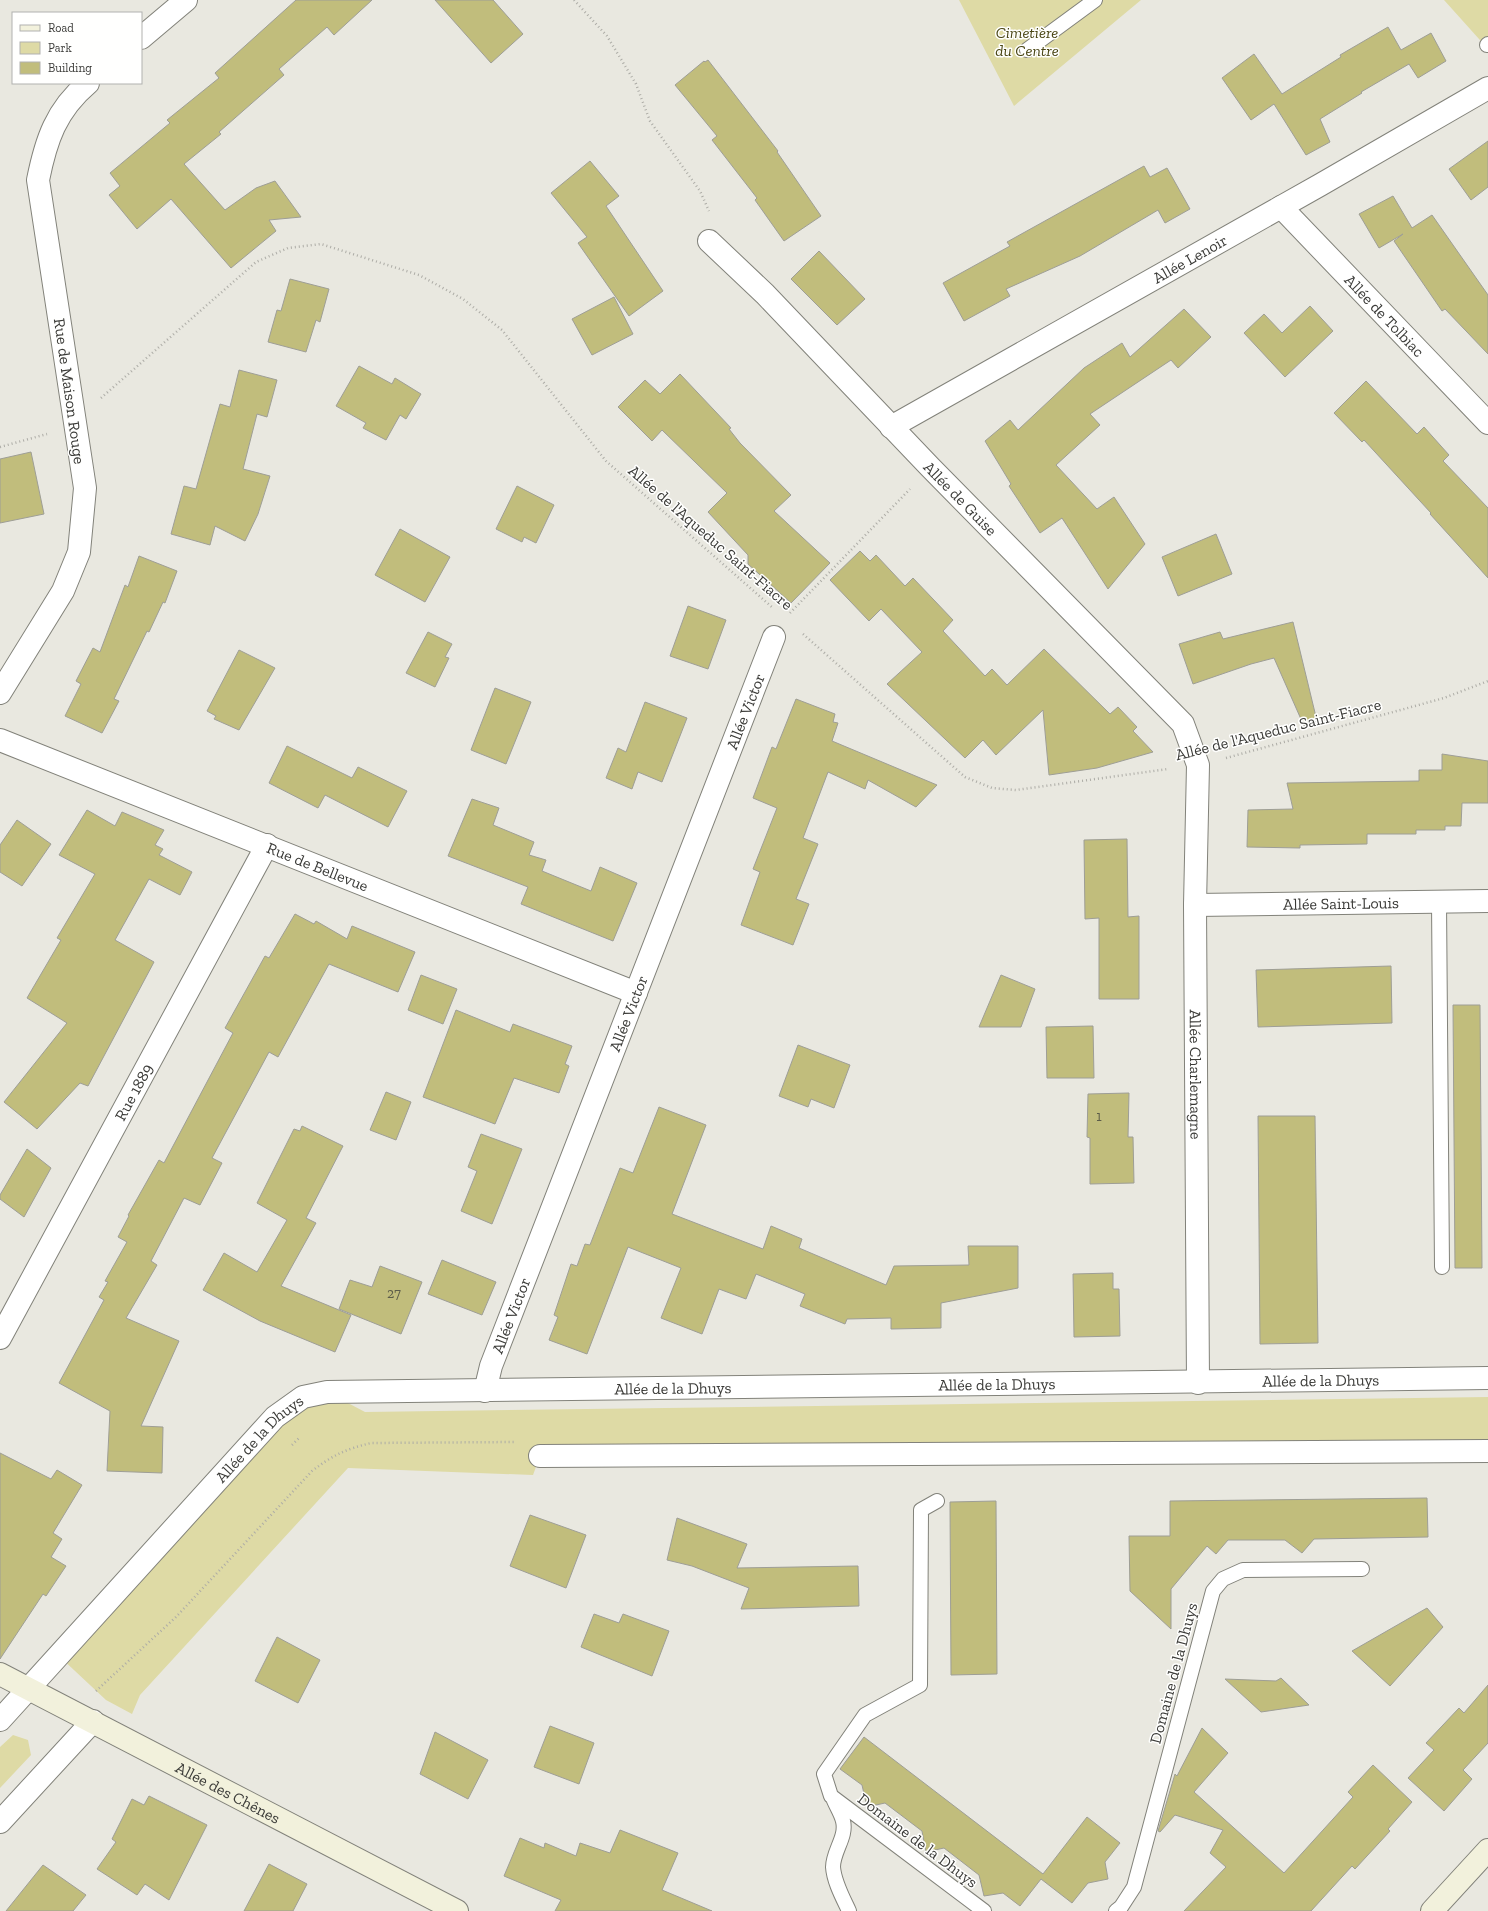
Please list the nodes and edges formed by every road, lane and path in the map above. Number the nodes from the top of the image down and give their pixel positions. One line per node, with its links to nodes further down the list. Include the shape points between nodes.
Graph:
1 (186, 0): 4 (street)
2 (574, 0): 9 (path, via 607,36 636,84 650,122 700,191 710,215)
3 (1095, 0): 5 (lane)
4 (142, 37)
5 (1027, 50)
6 (87, 84): 10 (street, Rue de Maison Rouge, via 56,120 44,149 38,180)
7 (1488, 88): 8 (street, Allée Lenoir)
8 (1281, 207): 11 (street, Allée de Tolbiac); 12 (street, Allée Lenoir)
9 (709, 241): 12 (street, Allée de Guise, via 765,294)
10 (75, 422): 13 (path, Allée de l'Aqueduc Saint-Fiacre, via 41,437); 15 (path, Allée de l'Aqueduc Saint-Fiacre, via 256,262 288,248 321,244 419,275 463,298 502,330 606,461); 20 (street, Rue de Maison Rouge, via 85,488 79,552 63,591)
11 (1488, 423)
12 (891, 427): 14 (street, Allée de Guise)
13 (0, 446)
14 (930, 467): 16 (path); 22 (street, Allée de Guise, via 1182,724)
15 (779, 613)
16 (785, 618)
17 (797, 629): 22 (path, Allée de l'Aqueduc Saint-Fiacre, via 964,776 992,788 1016,790)
18 (774, 637): 27 (street, Allée Victor)
19 (1488, 681): 22 (path, Allée de l'Aqueduc Saint-Fiacre, via 1444,698)
20 (0, 693)
21 (0, 740): 23 (street, Rue de Bellevue)
22 (1198, 765): 26 (street, Allée Charlemagne)
23 (267, 845): 27 (street, Rue de Bellevue); 29 (street, Rue 1889)
24 (1488, 901): 25 (street, Allée Saint-Louis)
25 (1439, 902): 26 (street, Allée Saint-Louis); 28 (lane)
26 (1195, 905): 31 (street, Allée Charlemagne)
27 (636, 993): 32 (street, Allée Victor, via 491,1366)
28 (1442, 1267)
29 (0, 1338)
30 (1488, 1378): 31 (street, Allée de la Dhuys)
31 (1198, 1383): 32 (street, Allée de la Dhuys)
32 (485, 1391): 38 (street, Allée de la Dhuys, via 327,1392 303,1397 275,1417)
33 (1488, 1451): 34 (street)
34 (540, 1456)
35 (937, 1501): 41 (lane, Domaine de la Dhuys, via 921,1510 920,1685 865,1715 824,1774)
36 (1362, 1569): 47 (lane, Domaine de la Dhuys, via 1243,1570 1223,1579 1213,1591 1134,1887)
37 (0, 1674): 38 (main road, Allée des Chênes)
38 (29, 1689): 39 (street, Allée de la Dhuys); 40 (main road, Allée des Chênes)
39 (0, 1720)
40 (93, 1721): 42 (street); 44 (main road, Allée des Chênes)
41 (832, 1796): 45 (lane, Domaine de la Dhuys, via 843,1822 843,1835 836,1850 833,1867); 46 (lane, Domaine de la Dhuys)
42 (0, 1822)
43 (1488, 1850): 48 (main road)
44 (458, 1911)
45 (849, 1911)
46 (984, 1911)
47 (1116, 1911)
48 (1432, 1911)

